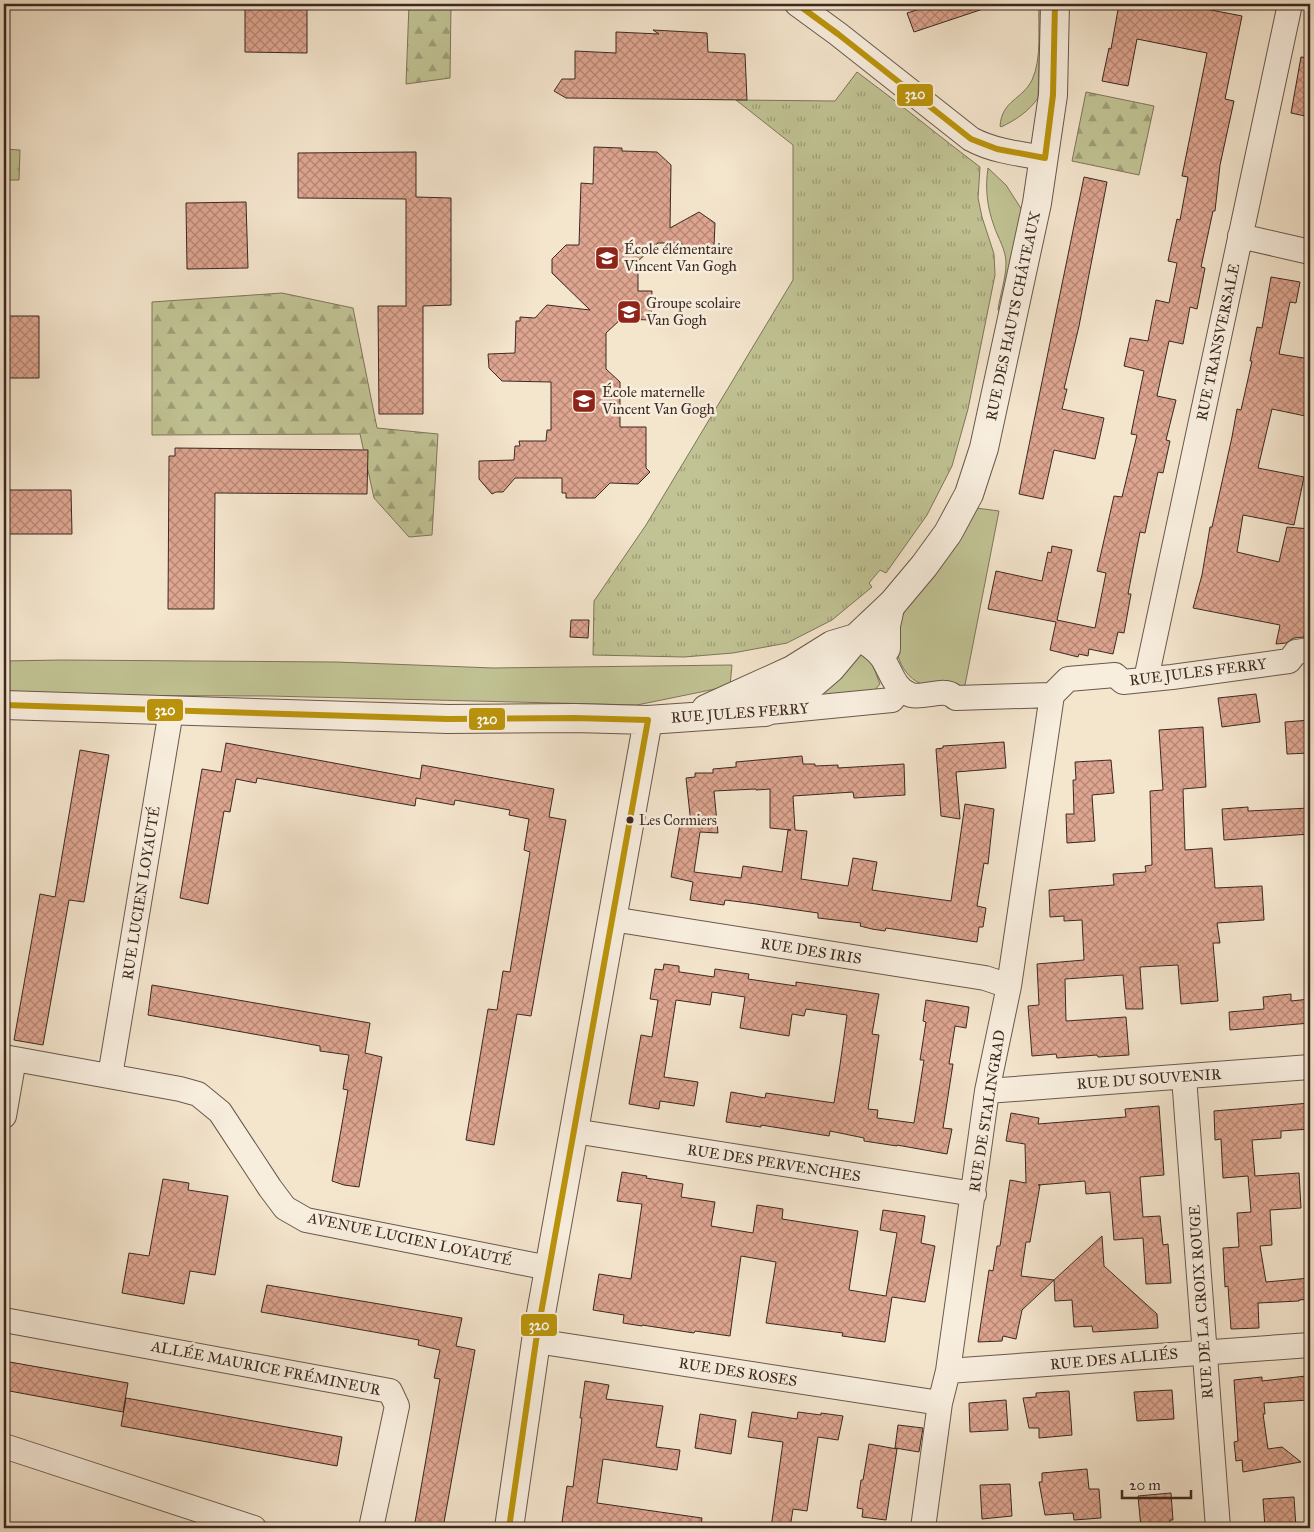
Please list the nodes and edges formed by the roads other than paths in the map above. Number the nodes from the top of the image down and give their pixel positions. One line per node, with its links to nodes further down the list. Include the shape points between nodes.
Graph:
1 (797, 4): 4 (street, via 971,139 990,147)
2 (1055, 4): 4 (street, RUE DES HAUTS CHÂTEAUX, via 1053,94)
3 (1290, 4): 5 (street, RUE TRANSVERSALE)
4 (1045, 158): 7 (street, RUE DES HAUTS CHÂTEAUX, via 984,448 969,494 948,533)
5 (1240, 236): 6 (street); 11 (street, RUE TRANSVERSALE)
6 (1310, 252)
7 (893, 603): 8 (street, RUE DES HAUTS CHÂTEAUX); 10 (street, RUE DES HAUTS CHÂTEAUX, via 888,648)
8 (857, 637): 10 (street); 16 (street, RUE DES HAUTS CHÂTEAUX, via 831,668 802,692); 17 (street, RUE DES HAUTS CHÂTEAUX)
9 (1310, 650): 11 (street, RUE JULES FERRY, via 1296,652 1289,661)
10 (883, 657): 12 (street, via 891,676)
11 (1146, 679): 13 (street, RUE JULES FERRY, via 1124,682 1115,675 1068,679)
12 (906, 692): 13 (street, via 949,693 956,698); 16 (street, RUE JULES FERRY, via 892,700)
13 (1052, 695): 20 (street, RUE DE STALINGRAD)
14 (4, 705): 15 (street, RUE JULES FERRY)
15 (171, 711): 18 (street, RUE JULES FERRY, via 448,719); 23 (street, RUE LUCIEN LOYAUTÉ)
16 (765, 712): 17 (street, RUE JULES FERRY)
17 (686, 717): 18 (street, RUE JULES FERRY)
18 (648, 720): 19 (street)
19 (612, 919): 20 (street, RUE DES IRIS, via 985,978); 27 (street)
20 (1009, 986): 25 (street, RUE DE STALINGRAD)
21 (9, 1058): 23 (street, AVENUE LUCIEN LOYAUTÉ); 26 (street)
22 (1310, 1067): 24 (street, RUE DU SOUVENIR)
23 (110, 1076): 29 (street, AVENUE LUCIEN LOYAUTÉ, via 198,1094 220,1112 285,1208 306,1220)
24 (1184, 1077): 25 (street, RUE DU SOUVENIR); 33 (street, RUE DE LA CROIX ROUGE)
25 (987, 1090): 28 (street, RUE DE STALINGRAD)
26 (4, 1116)
27 (574, 1132): 28 (street, RUE DES PERVENCHES); 29 (street)
28 (974, 1194): 34 (street, RUE DE STALINGRAD)
29 (549, 1268): 31 (street)
30 (4, 1320): 38 (street, ALLÉE MAURICE FRÉMINEUR, via 390,1391 397,1406)
31 (536, 1341): 35 (street, RUE DES ROSES); 39 (street)
32 (1310, 1345): 33 (street, RUE DES ALLIÉS)
33 (1205, 1351): 34 (street, RUE DES ALLIÉS); 41 (street, RUE DE LA CROIX ROUGE)
34 (948, 1371): 35 (street, RUE DE STALINGRAD)
35 (940, 1403): 40 (street, RUE DE STALINGRAD)
36 (4, 1446): 37 (street)
37 (254, 1528)
38 (371, 1528)
39 (509, 1528)
40 (923, 1528)
41 (1218, 1528)

